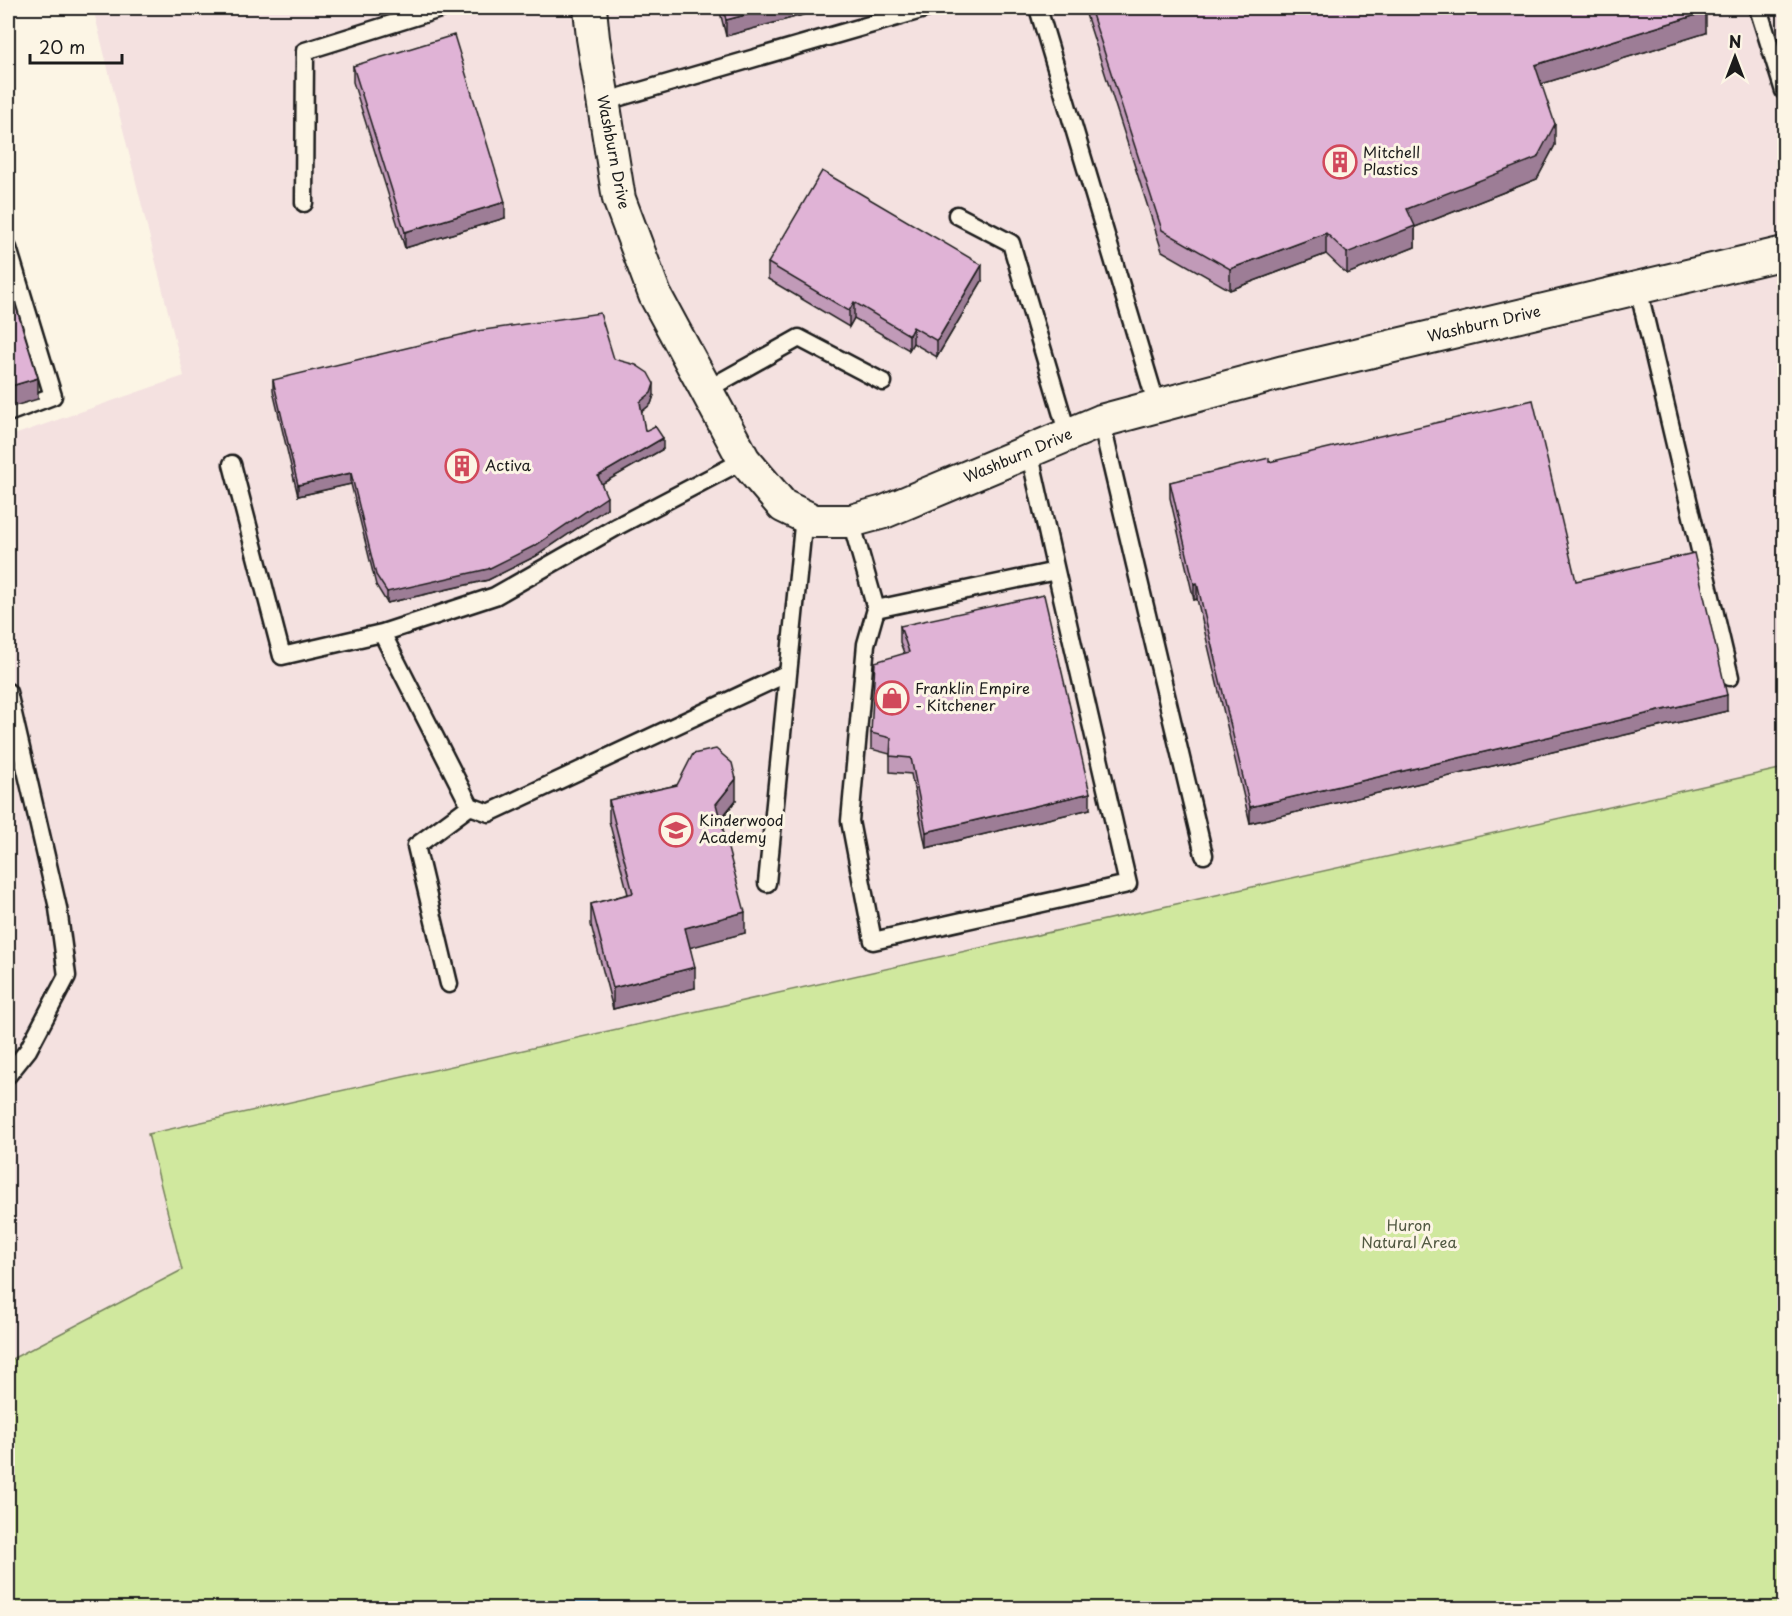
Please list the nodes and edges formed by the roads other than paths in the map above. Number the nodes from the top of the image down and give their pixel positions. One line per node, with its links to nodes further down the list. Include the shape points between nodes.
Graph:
1 (443, 8): 8 (lane, via 305,51)
2 (590, 8): 7 (street, Washburn Drive)
3 (928, 8): 7 (lane)
4 (1038, 8): 15 (lane)
5 (1758, 8): 6 (lane)
6 (1785, 91)
7 (603, 102): 14 (street, Washburn Drive, via 619,199 656,296)
8 (304, 203)
9 (957, 215): 18 (lane, via 1011,243)
10 (8, 248): 16 (lane, via 53,396)
11 (1785, 253): 12 (street, Washburn Drive)
12 (1638, 288): 15 (street, Washburn Drive); 28 (lane)
13 (883, 382): 14 (lane, via 799,338)
14 (706, 390): 20 (street, Washburn Drive)
15 (1156, 406): 17 (street, Washburn Drive)
16 (8, 413)
17 (1101, 421): 18 (street, Washburn Drive); 31 (lane)
18 (1068, 435): 19 (street, Washburn Drive)
19 (1029, 451): 23 (street, Washburn Drive, via 884,512); 24 (lane)
20 (744, 460): 22 (street, Washburn Drive, via 783,506); 26 (lane, via 495,596)
21 (232, 464): 26 (lane, via 282,656)
22 (804, 516): 23 (street, Washburn Drive, via 814,521); 27 (lane)
23 (851, 521): 25 (lane)
24 (1056, 571): 25 (lane); 25 (lane, via 1128,884 873,941 850,821 866,644)
25 (876, 609)
26 (382, 633): 30 (lane)
27 (788, 674): 30 (lane, via 489,813); 32 (lane)
28 (1730, 676)
29 (8, 692): 34 (lane, via 58,908 68,976 28,1050)
30 (470, 806): 33 (lane, via 416,846)
31 (1204, 855)
32 (767, 883)
33 (449, 984)
34 (8, 1075)

